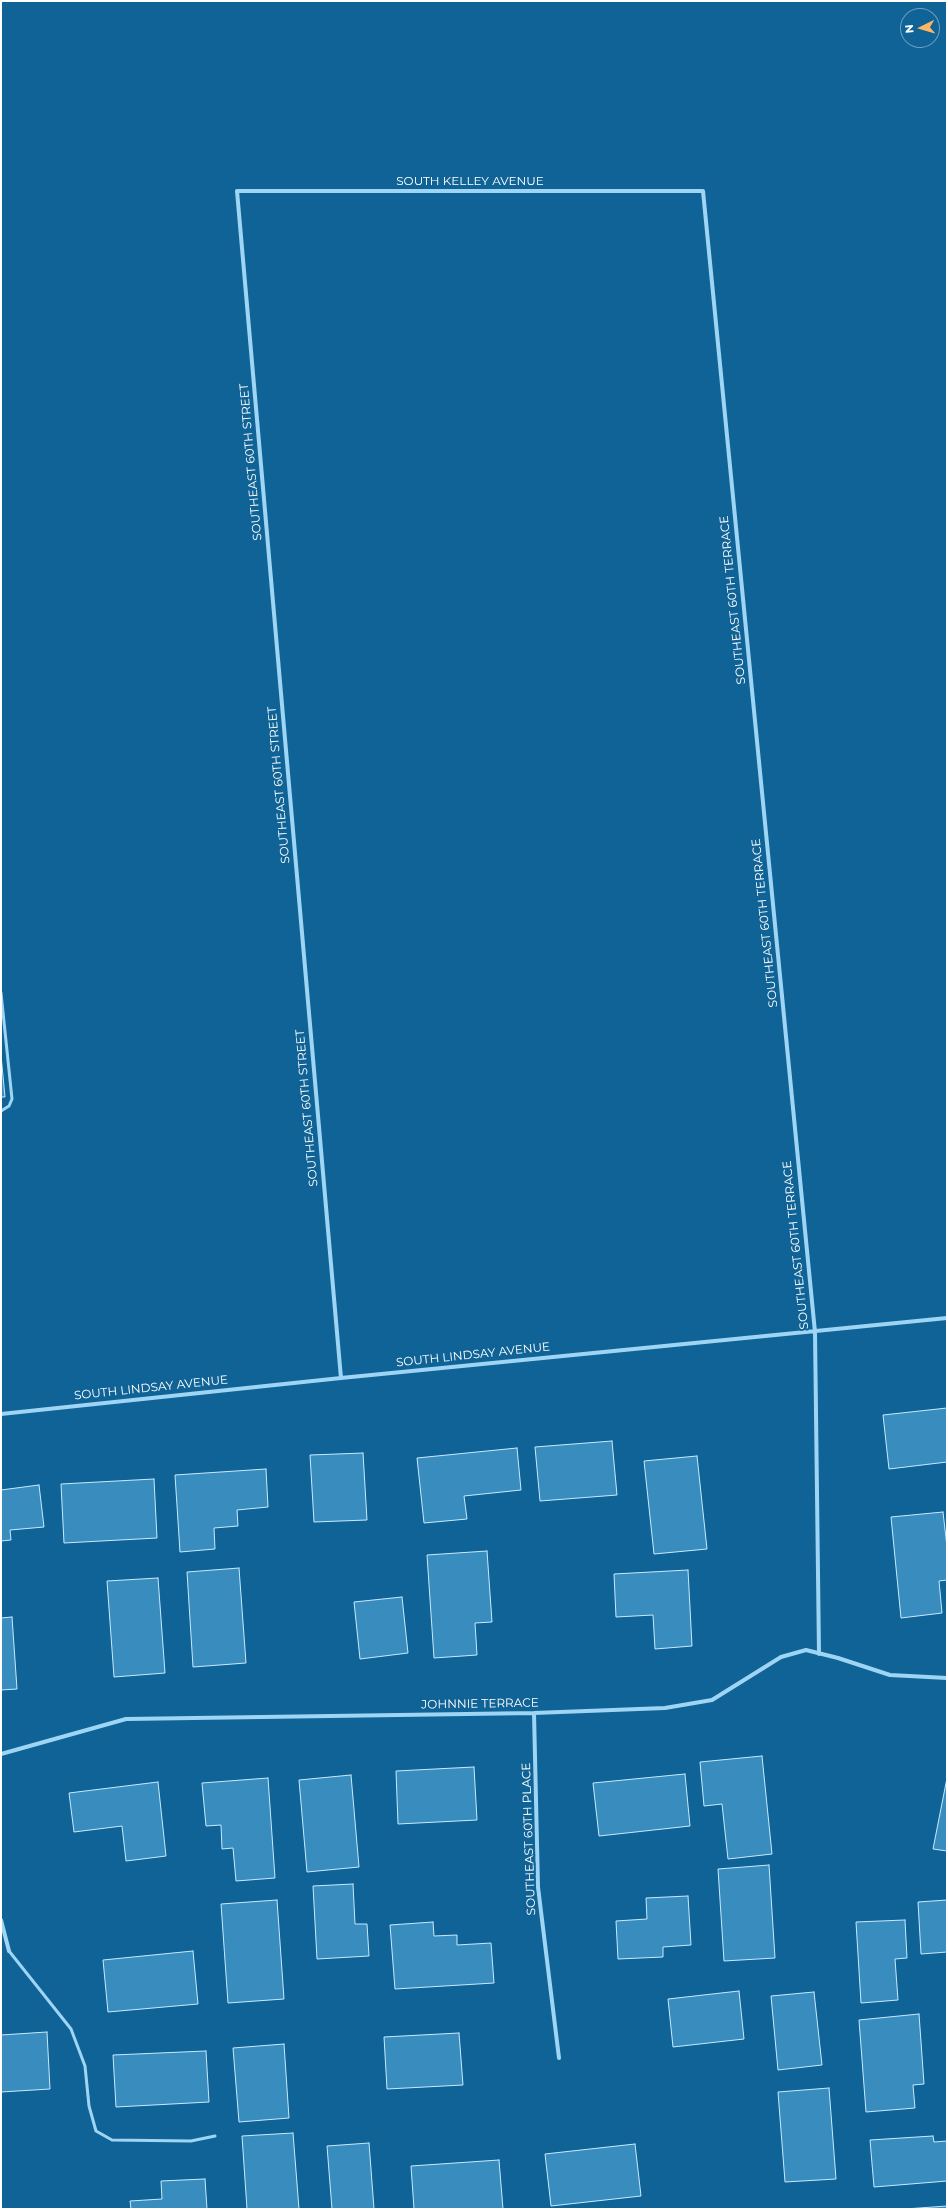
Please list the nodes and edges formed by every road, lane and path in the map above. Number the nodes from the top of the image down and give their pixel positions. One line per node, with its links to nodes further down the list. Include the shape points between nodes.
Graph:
1 (237, 191): 2 (street, SOUTH KELLEY AVENUE); 7 (street, SOUTHEAST 60TH STREET)
2 (703, 191): 6 (street, SOUTHEAST 60TH TERRACE)
3 (1, 993): 4 (lane, via 12,1099 9,1106)
4 (1, 1111)
5 (947, 1318): 6 (street, SOUTH LINDSAY AVENUE)
6 (815, 1332): 7 (street, SOUTH LINDSAY AVENUE); 9 (street, SOUTHEAST 60TH TERRACE)
7 (341, 1378): 8 (street, SOUTH LINDSAY AVENUE)
8 (1, 1414)
9 (819, 1654): 10 (street, JOHNNIE TERRACE, via 890,1675); 11 (street, JOHNNIE TERRACE, via 806,1650 781,1657 712,1700 665,1708)
10 (947, 1678)
11 (534, 1713): 12 (street, JOHNNIE TERRACE, via 126,1719); 15 (street, SOUTHEAST 60TH PLACE, via 538,1887)
12 (1, 1754)
13 (1, 1920): 14 (street)
14 (8, 1951): 16 (lane, via 71,2029 85,2066 89,2106 96,2131 112,2140 191,2141)
15 (559, 2058)
16 (215, 2136)

